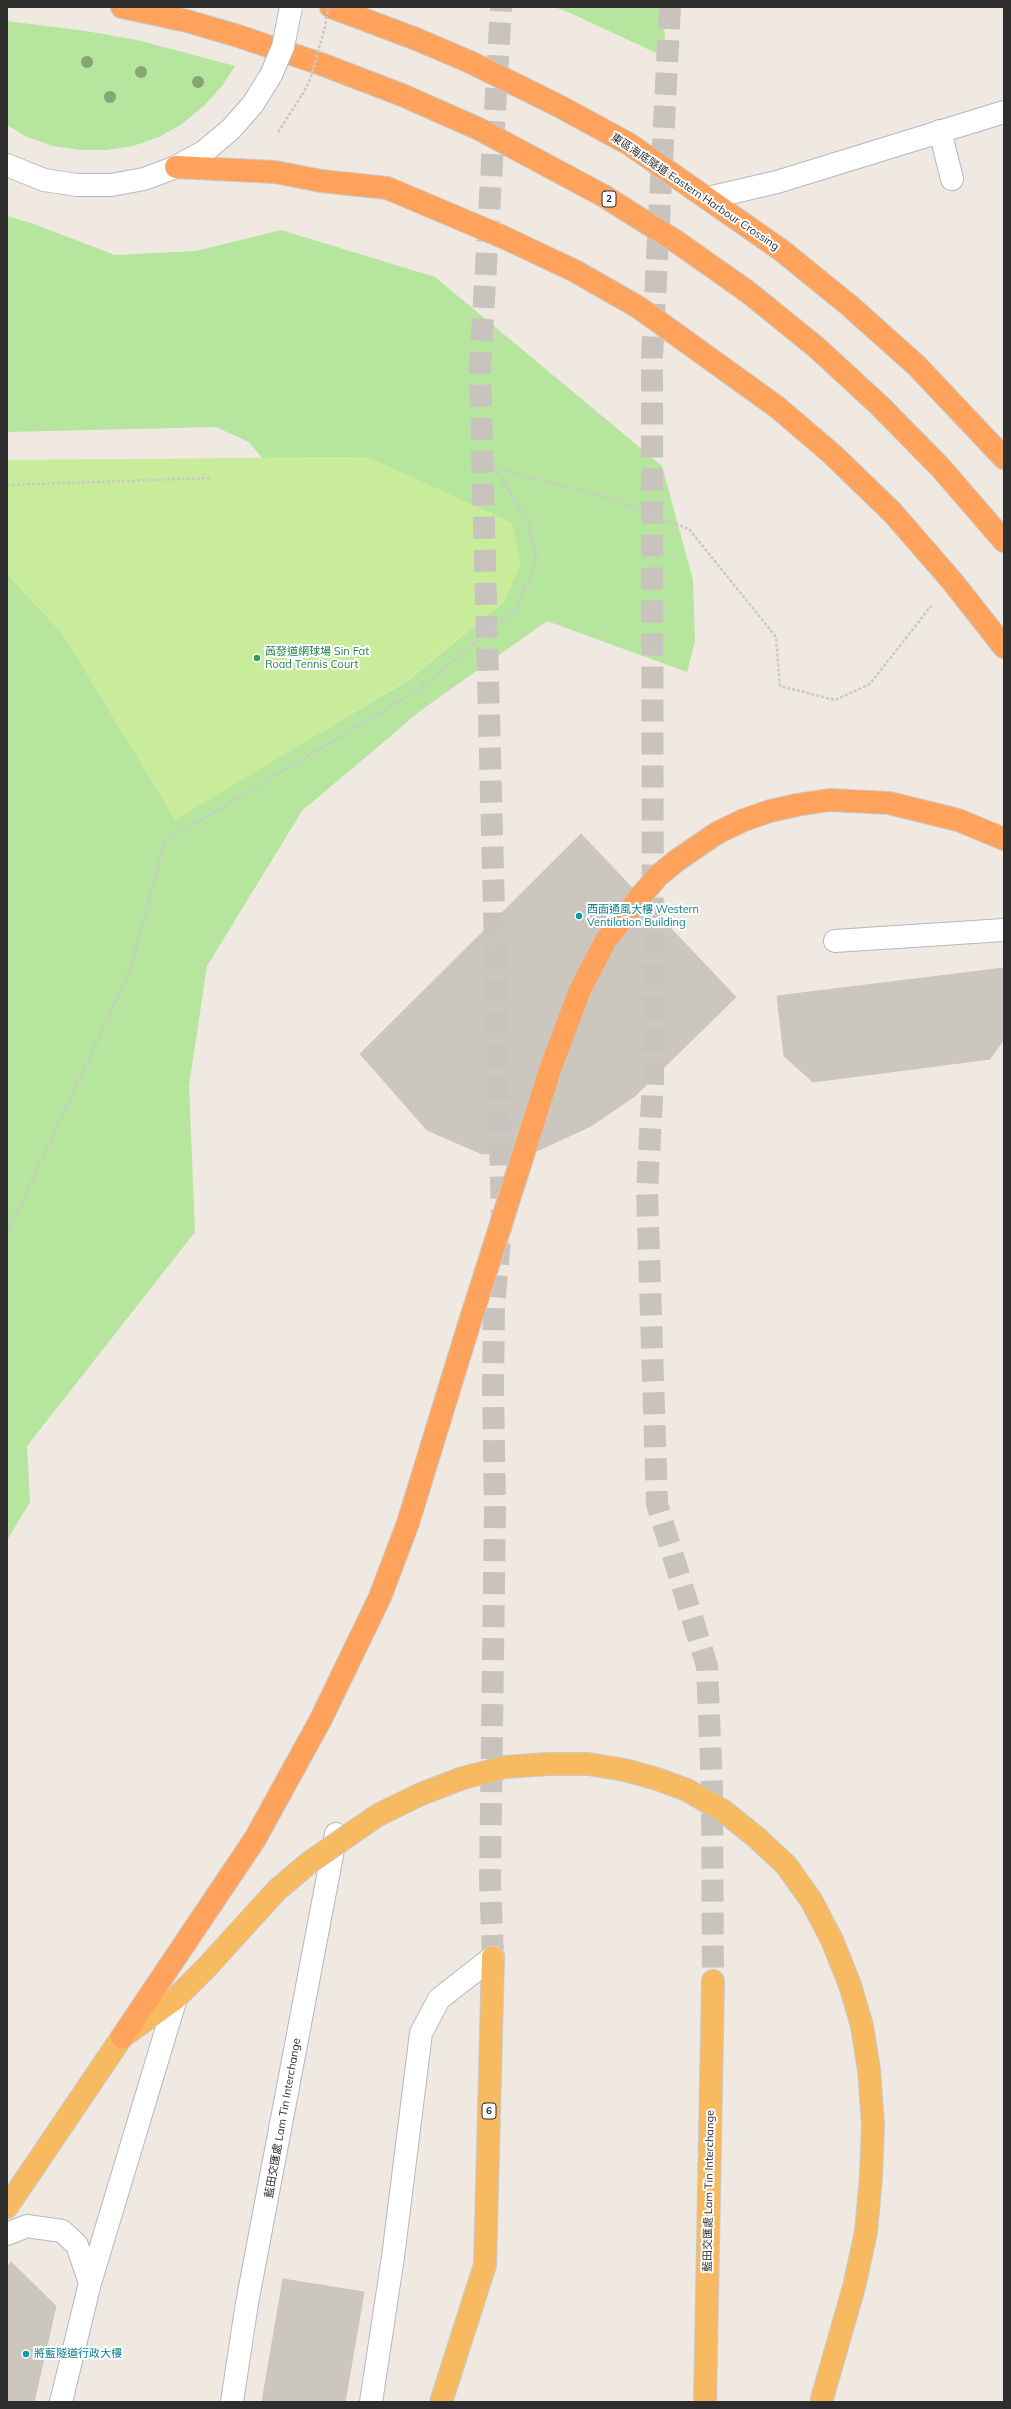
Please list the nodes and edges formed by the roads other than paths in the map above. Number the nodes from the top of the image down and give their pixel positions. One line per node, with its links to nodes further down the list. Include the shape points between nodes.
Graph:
1 (122, 7): 11 (highway, 2, via 187,21 238,36 402,95 479,129 604,196 677,242 748,292 816,346 935,462)
2 (291, 7): 7 (main road, bridge, via 283,47 271,75 253,104 232,129 205,151)
3 (329, 7): 9 (highway, 東區海底隧道 Eastern Harbour Crossing, via 416,39 559,106 629,144)
4 (1004, 112): 5 (main road)
5 (940, 131): 8 (main road); 9 (main road, via 776,182)
6 (7, 165): 7 (main road, via 44,180 77,185 111,185 144,179)
7 (176, 167): 12 (highway, via 275,172 321,182 387,188 503,237 574,271 638,307 777,407 832,454 892,512 952,581)
8 (952, 179)
9 (708, 198): 10 (highway, 東區海底隧道 Eastern Harbour Crossing, via 781,250 850,306 917,366)
10 (1004, 458)
11 (1004, 542)
12 (1004, 647)
13 (1004, 839): 20 (highway, bridge, via 958,820 889,803 829,800 797,805 750,818 717,833 676,860 658,876 606,940 593,963 560,1039 408,1523 380,1597 321,1719 255,1839)
14 (1004, 930): 15 (main road)
15 (835, 941)
16 (336, 1834): 25 (main road, 藍田交匯處 Lam Tin Interchange, via 247,2303)
17 (493, 1957): 26 (main road, via 439,1999 421,2033 393,2257); 27 (highway, 6, via 485,2265)
18 (713, 1981): 28 (highway, 藍田交匯處 Lam Tin Interchange)
19 (176, 1998): 20 (highway); 23 (main road); 29 (highway, bridge, via 277,1890 310,1862 378,1815 421,1794 463,1778 505,1767 588,1764 657,1779 687,1790 725,1812 786,1865 811,1900 832,1940 850,1985 862,2026 869,2070 873,2124 866,2232 854,2287)
20 (122, 2037): 21 (highway)
21 (7, 2206)
22 (7, 2234): 23 (main road, via 27,2226 62,2231 77,2246)
23 (90, 2283): 24 (main road)
24 (61, 2402)
25 (232, 2402)
26 (371, 2402)
27 (441, 2402)
28 (705, 2402)
29 (821, 2402)

